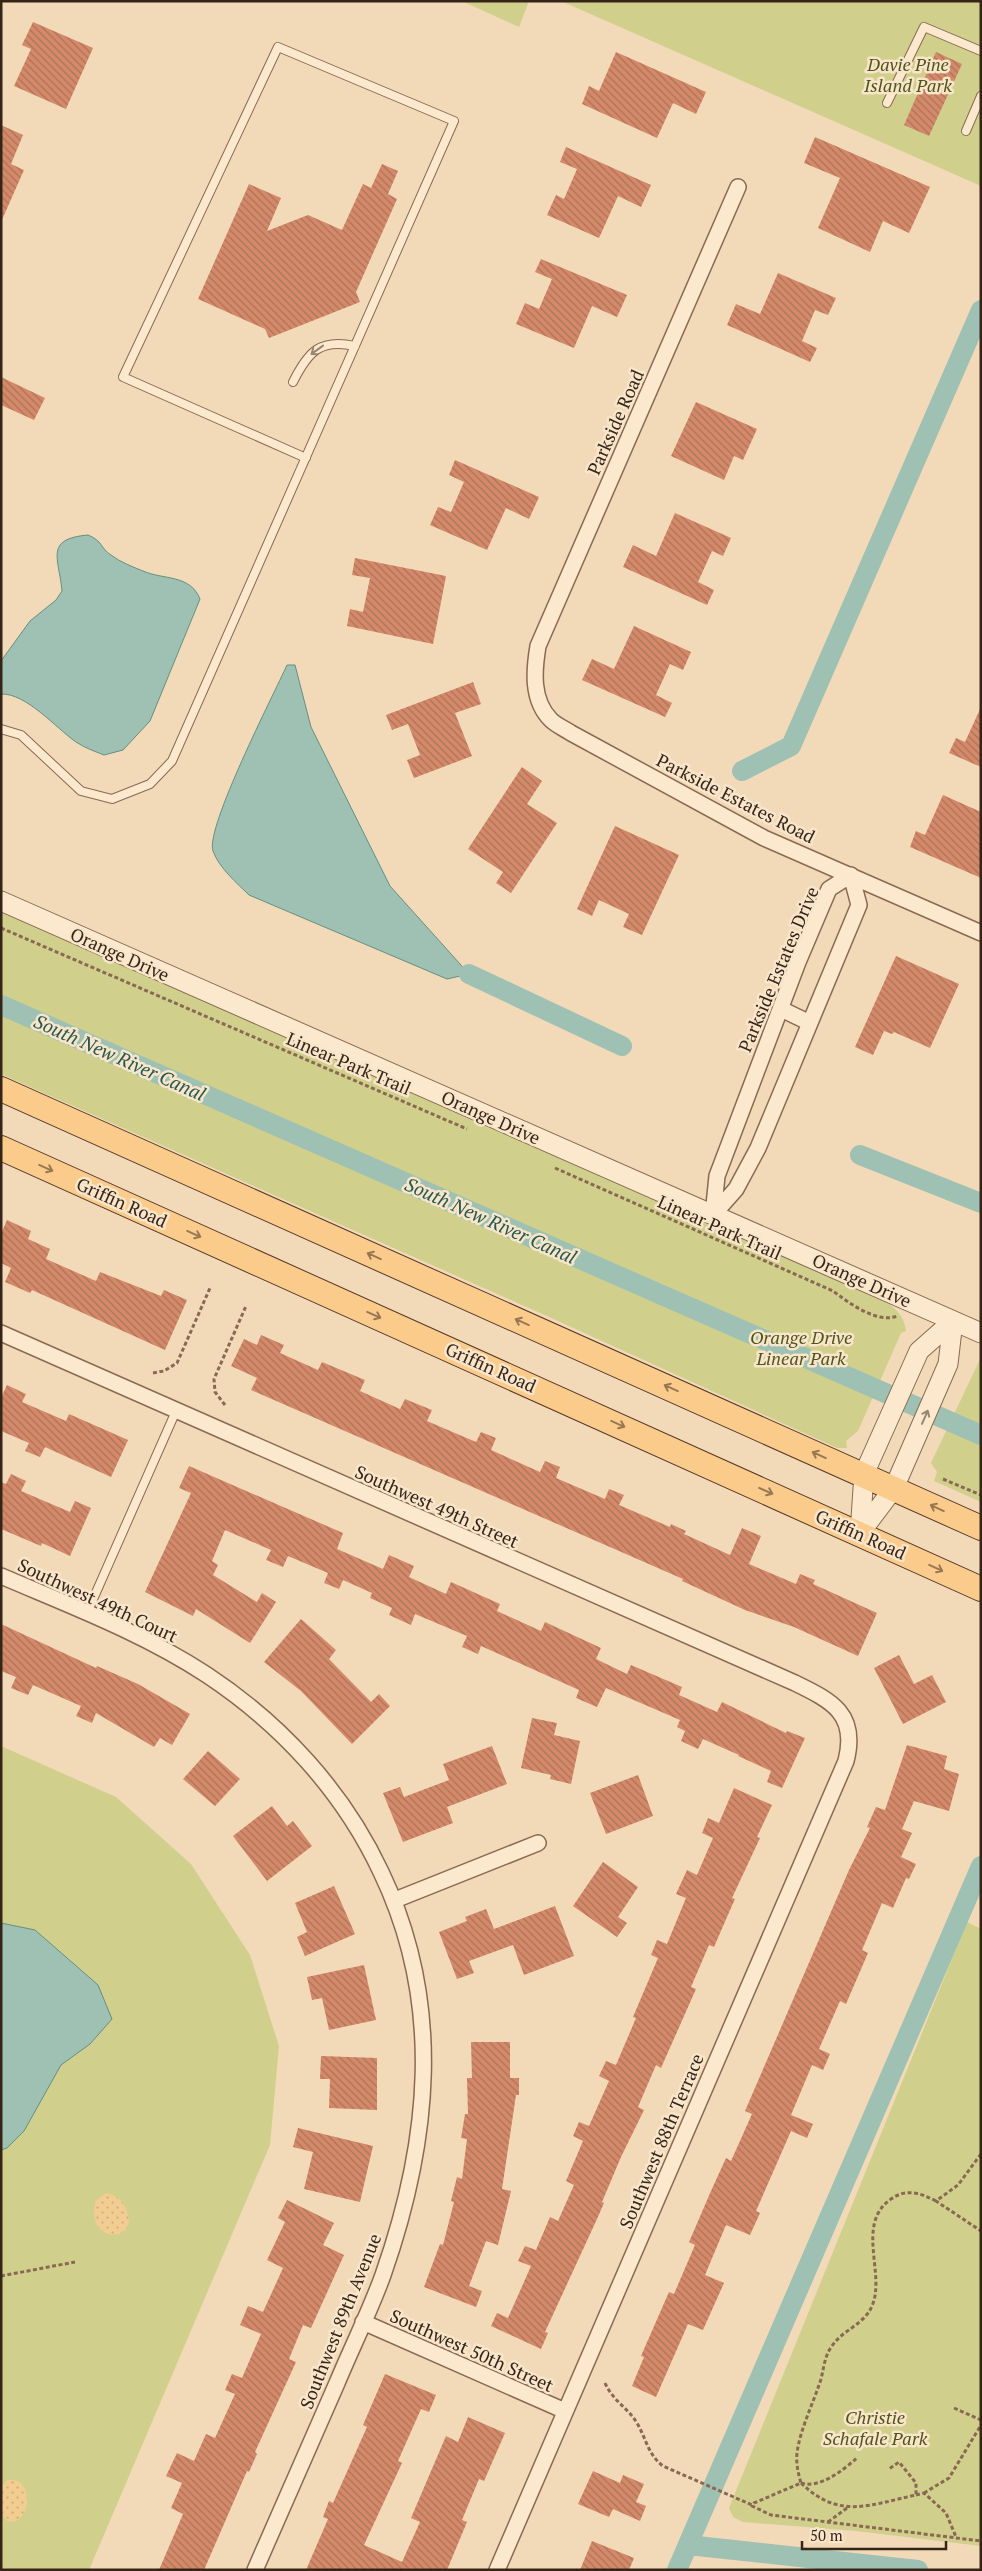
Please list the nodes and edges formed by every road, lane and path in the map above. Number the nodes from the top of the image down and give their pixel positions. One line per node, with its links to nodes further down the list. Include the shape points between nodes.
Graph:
1 (981, 51): 3 (lane, via 924,27)
2 (981, 96): 4 (lane)
3 (887, 103)
4 (966, 131)
5 (738, 187): 9 (street, Parkside Road, via 538,646)
6 (355, 346): 7 (lane, one-way to 7, via 338,342 319,346 302,364); 8 (lane); 8 (lane, via 454,121 278,47 124,377)
7 (292, 382)
8 (306, 458): 10 (lane, via 172,761 150,784 112,799 81,791 20,735)
9 (533, 675): 11 (street, Parkside Estates Road, via 538,697 551,720 764,838)
10 (1, 729)
11 (851, 875): 14 (street, Parkside Estates Road); 15 (street, Parkside Estates Drive, via 829,889); 16 (street, via 859,904)
12 (1, 901): 21 (street, Orange Drive)
13 (1, 928): 18 (path, Linear Park Trail)
14 (981, 933)
15 (781, 1009): 16 (street); 21 (street, Parkside Estates Drive, via 717,1176)
16 (810, 1023): 21 (street, via 758,1148 736,1189)
17 (1, 1090): 31 (main road, one-way to 17)
18 (471, 1131)
19 (1, 1148): 36 (main road, Griffin Road, one-way to 36)
20 (552, 1167): 24 (path, Linear Park Trail, via 833,1291 865,1313 890,1319)
21 (713, 1215): 25 (street, Orange Drive)
22 (210, 1288): 28 (path, via 177,1363)
23 (246, 1306): 29 (path, via 214,1379 215,1392)
24 (902, 1315)
25 (953, 1321): 27 (street, Orange Drive); 31 (street, via 919,1351); 33 (street, one-way to 25, via 948,1364)
26 (1, 1333): 30 (street, Southwest 49th Street)
27 (981, 1333)
28 (153, 1373)
29 (225, 1405)
30 (176, 1411): 39 (lane); 40 (street, Southwest 49th Street, via 827,1698)
31 (864, 1474): 33 (main road); 36 (street)
32 (943, 1479): 34 (path)
33 (894, 1488): 35 (main road, one-way to 33); 36 (street)
34 (981, 1496)
35 (981, 1528)
36 (860, 1533): 38 (main road, Griffin Road, one-way to 38)
37 (1, 1576): 39 (street, Southwest 49th Court)
38 (981, 1589)
39 (87, 1613): 42 (street, Southwest 49th Court, via 128,1631 206,1675 270,1723 344,1807 372,1852)
40 (847, 1726): 51 (street, Southwest 88th Terrace, via 850,1738 846,1761)
41 (538, 1843): 42 (street)
42 (395, 1900): 48 (street, Southwest 89th Avenue, via 418,1986 425,2060 423,2109 410,2184 383,2276)
43 (981, 2154): 44 (path, via 958,2185)
44 (936, 2201): 45 (path); 56 (path, via 909,2191 885,2202 878,2214 873,2230 876,2294 873,2305 868,2315 835,2342 827,2354 797,2453 797,2472)
45 (981, 2230)
46 (76, 2262): 47 (path)
47 (1, 2276)
48 (363, 2322): 51 (street, Southwest 50th Street); 64 (street, Southwest 89th Avenue)
49 (605, 2383): 59 (path, via 615,2400 636,2421 655,2460)
50 (954, 2408): 52 (path)
51 (565, 2411): 65 (street, Southwest 88th Terrace)
52 (981, 2420)
53 (981, 2425): 57 (path, via 949,2478)
54 (857, 2458): 56 (path, via 841,2472 809,2485)
55 (889, 2469): 58 (path, via 899,2462 916,2483)
56 (801, 2483): 59 (path); 60 (path, via 815,2497)
57 (924, 2493): 58 (path); 62 (path, via 946,2514)
58 (916, 2495): 60 (path)
59 (752, 2505): 61 (path, via 771,2515)
60 (847, 2508): 61 (path)
61 (827, 2522): 62 (path)
62 (957, 2538): 63 (path)
63 (981, 2540)
64 (256, 2570)
65 (497, 2570)

